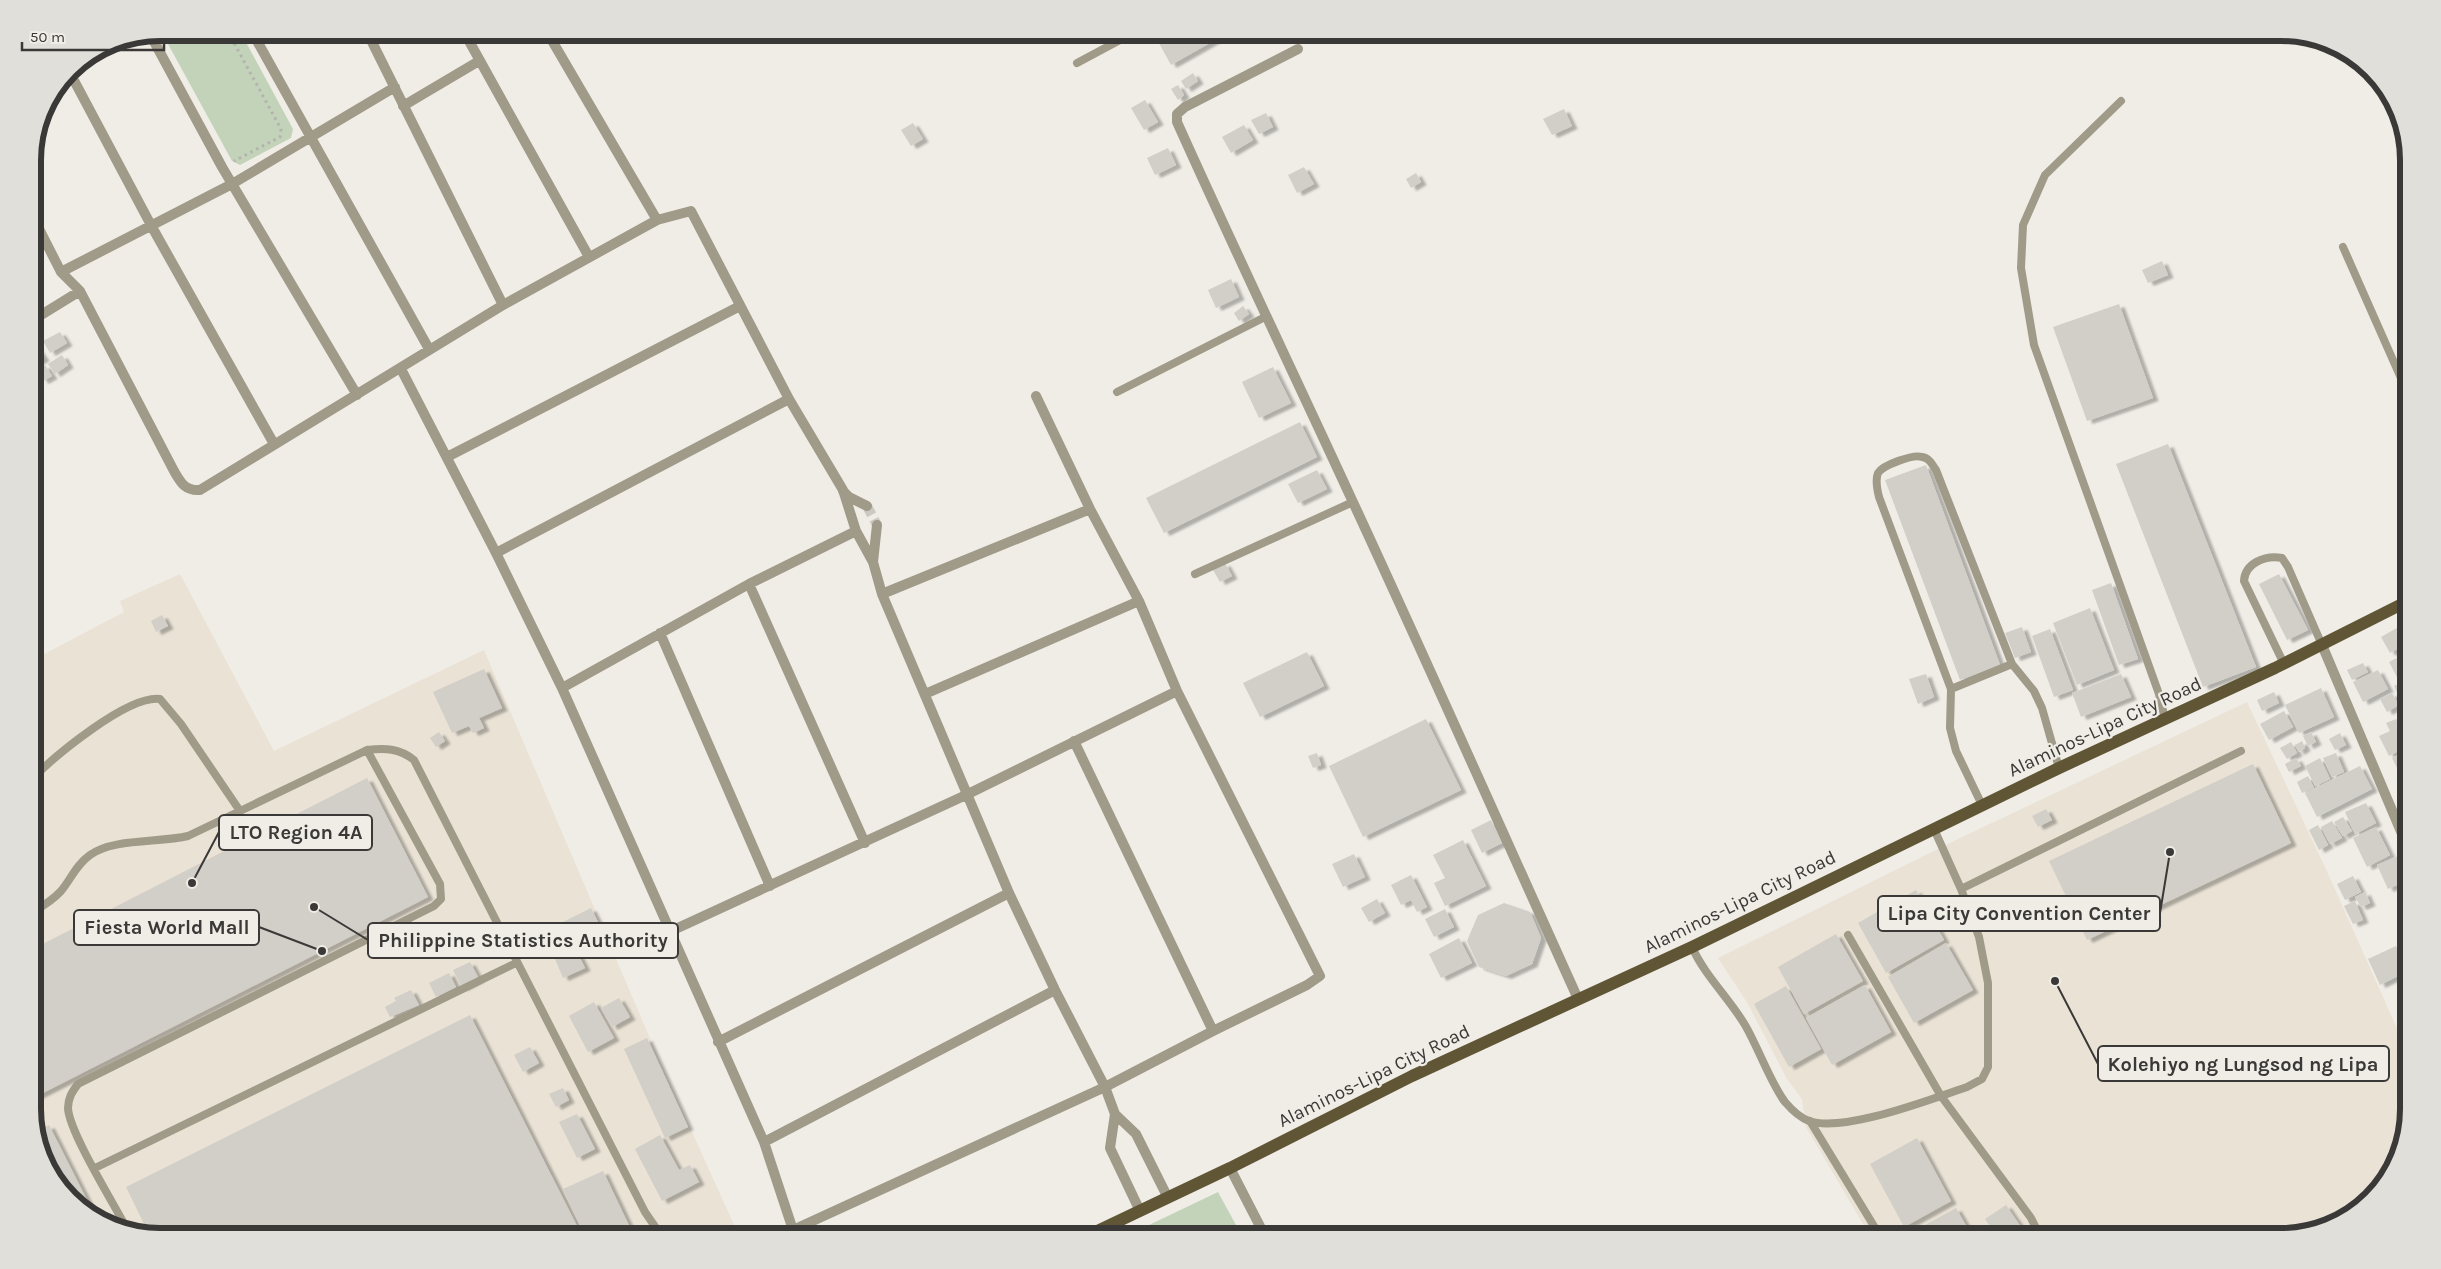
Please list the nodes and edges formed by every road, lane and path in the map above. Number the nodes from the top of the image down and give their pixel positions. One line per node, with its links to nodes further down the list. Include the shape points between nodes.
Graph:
1 (154, 42): 16 (street)
2 (233, 42): 16 (path, via 281,130 280,137)
3 (258, 42): 15 (street)
4 (372, 42): 12 (street)
5 (470, 42): 9 (street)
6 (553, 42): 18 (street)
7 (1117, 42): 10 (lane)
8 (1298, 49): 28 (street, via 1177,114 1177,122 1250,286)
9 (479, 61): 14 (street); 22 (street)
10 (1077, 63)
11 (73, 79): 19 (street)
12 (395, 87): 14 (street); 15 (street)
13 (2121, 102): 59 (lane, via 2045,175 2024,225 2021,268 2034,345 2159,694)
14 (403, 106): 25 (street)
15 (310, 136): 17 (street); 29 (street)
16 (222, 167): 17 (street)
17 (232, 184): 19 (street); 33 (street)
18 (657, 220): 22 (street); 26 (street, via 691,211)
19 (152, 227): 23 (street); 36 (street)
20 (42, 235): 23 (street)
21 (2343, 247): 31 (lane)
22 (589, 256): 25 (street)
23 (61, 272): 24 (street)
24 (80, 291): 27 (street); 36 (street, via 183,486 200,490)
25 (503, 304): 29 (street)
26 (740, 306): 35 (street); 37 (street)
27 (42, 314)
28 (1267, 316): 32 (lane); 39 (street)
29 (429, 350): 30 (street)
30 (401, 369): 33 (street); 37 (street)
31 (2399, 374)
32 (1117, 392)
33 (357, 395): 36 (street)
34 (1036, 396): 41 (street)
35 (789, 399): 38 (street); 44 (street)
36 (274, 444)
37 (447, 456): 44 (street)
38 (843, 490): 40 (street); 43 (street)
39 (1353, 502): 46 (lane); 80 (street)
40 (867, 506)
41 (1090, 509): 48 (street); 49 (street)
42 (877, 525): 45 (street)
43 (856, 531): 45 (street); 47 (street)
44 (496, 554): 55 (street)
45 (873, 562): 48 (street)
46 (1196, 574)
47 (749, 584): 51 (street); 70 (street)
48 (882, 594): 58 (street)
49 (1139, 601): 57 (street); 58 (street)
50 (2399, 605): 52 (main road, Alaminos-Lipa City Road)
51 (660, 633): 55 (street); 71 (street)
52 (2322, 645): 54 (main road, Alaminos-Lipa City Road); 54 (lane, via 2282,558 2273,556 2249,565 2244,572 2244,581); 68 (street)
53 (2012, 664): 56 (lane); 56 (lane, via 1931,462 1914,456 1884,467 1878,473 1876,484 1879,497); 63 (lane, via 2034,691 2042,708)
54 (2284, 664): 59 (main road, Alaminos-Lipa City Road)
55 (562, 688): 75 (street)
56 (1950, 689): 66 (lane, via 1950,728 1956,751)
57 (1177, 691): 60 (street); 81 (street, via 1320,976)
58 (925, 694): 65 (street)
59 (2165, 720): 63 (main road, Alaminos-Lipa City Road)
60 (1074, 741): 65 (street); 81 (street)
61 (367, 750): 67 (lane); 78 (lane, via 392,749 414,760); 88 (lane, via 440,884 441,899 434,906 78,1084 71,1093 68,1111)
62 (2241, 751): 72 (lane)
63 (2059, 768): 66 (main road, Alaminos-Lipa City Road)
64 (42, 769): 67 (lane, via 82,736 122,711 150,698 160,700 181,724)
65 (966, 795): 70 (street); 73 (street)
66 (1982, 805): 69 (main road, Alaminos-Lipa City Road)
67 (240, 811): 74 (lane, via 188,836 169,841 113,845 92,854 77,866 61,890)
68 (2400, 828)
69 (1934, 829): 72 (lane); 77 (main road, Alaminos-Lipa City Road)
70 (865, 843): 71 (street)
71 (770, 886): 75 (street)
72 (1961, 889): 84 (lane, via 1979,936 1988,982 1989,1061 1986,1074 1976,1083)
73 (1009, 893): 79 (street); 82 (street)
74 (42, 906)
75 (669, 932): 82 (street)
76 (1848, 935): 84 (lane)
77 (1692, 947): 80 (main road, Alaminos-Lipa City Road); 86 (lane, via 1704,969 1745,1024 1785,1102)
78 (516, 963): 88 (lane); 93 (lane)
79 (1055, 990): 83 (street); 87 (street)
80 (1578, 999): 89 (main road, Alaminos-Lipa City Road, via 1412,1076)
81 (1213, 1031): 83 (street)
82 (718, 1042): 87 (street)
83 (1106, 1087): 85 (street); 95 (street)
84 (1941, 1096): 86 (lane, via 1866,1118 1826,1124); 99 (lane)
85 (1115, 1114): 90 (street, via 1136,1134); 91 (street, via 1110,1148)
86 (1810, 1121): 98 (lane)
87 (764, 1142): 94 (street)
88 (95, 1168): 92 (lane)
89 (1230, 1168): 90 (main road, Alaminos-Lipa City Road); 97 (street)
90 (1168, 1198): 91 (main road, Alaminos-Lipa City Road)
91 (1140, 1212): 96 (main road, Alaminos-Lipa City Road)
92 (123, 1222)
93 (656, 1228)
94 (792, 1228)
95 (797, 1228)
96 (1105, 1228)
97 (1261, 1228)
98 (1875, 1228)
99 (2036, 1228)

